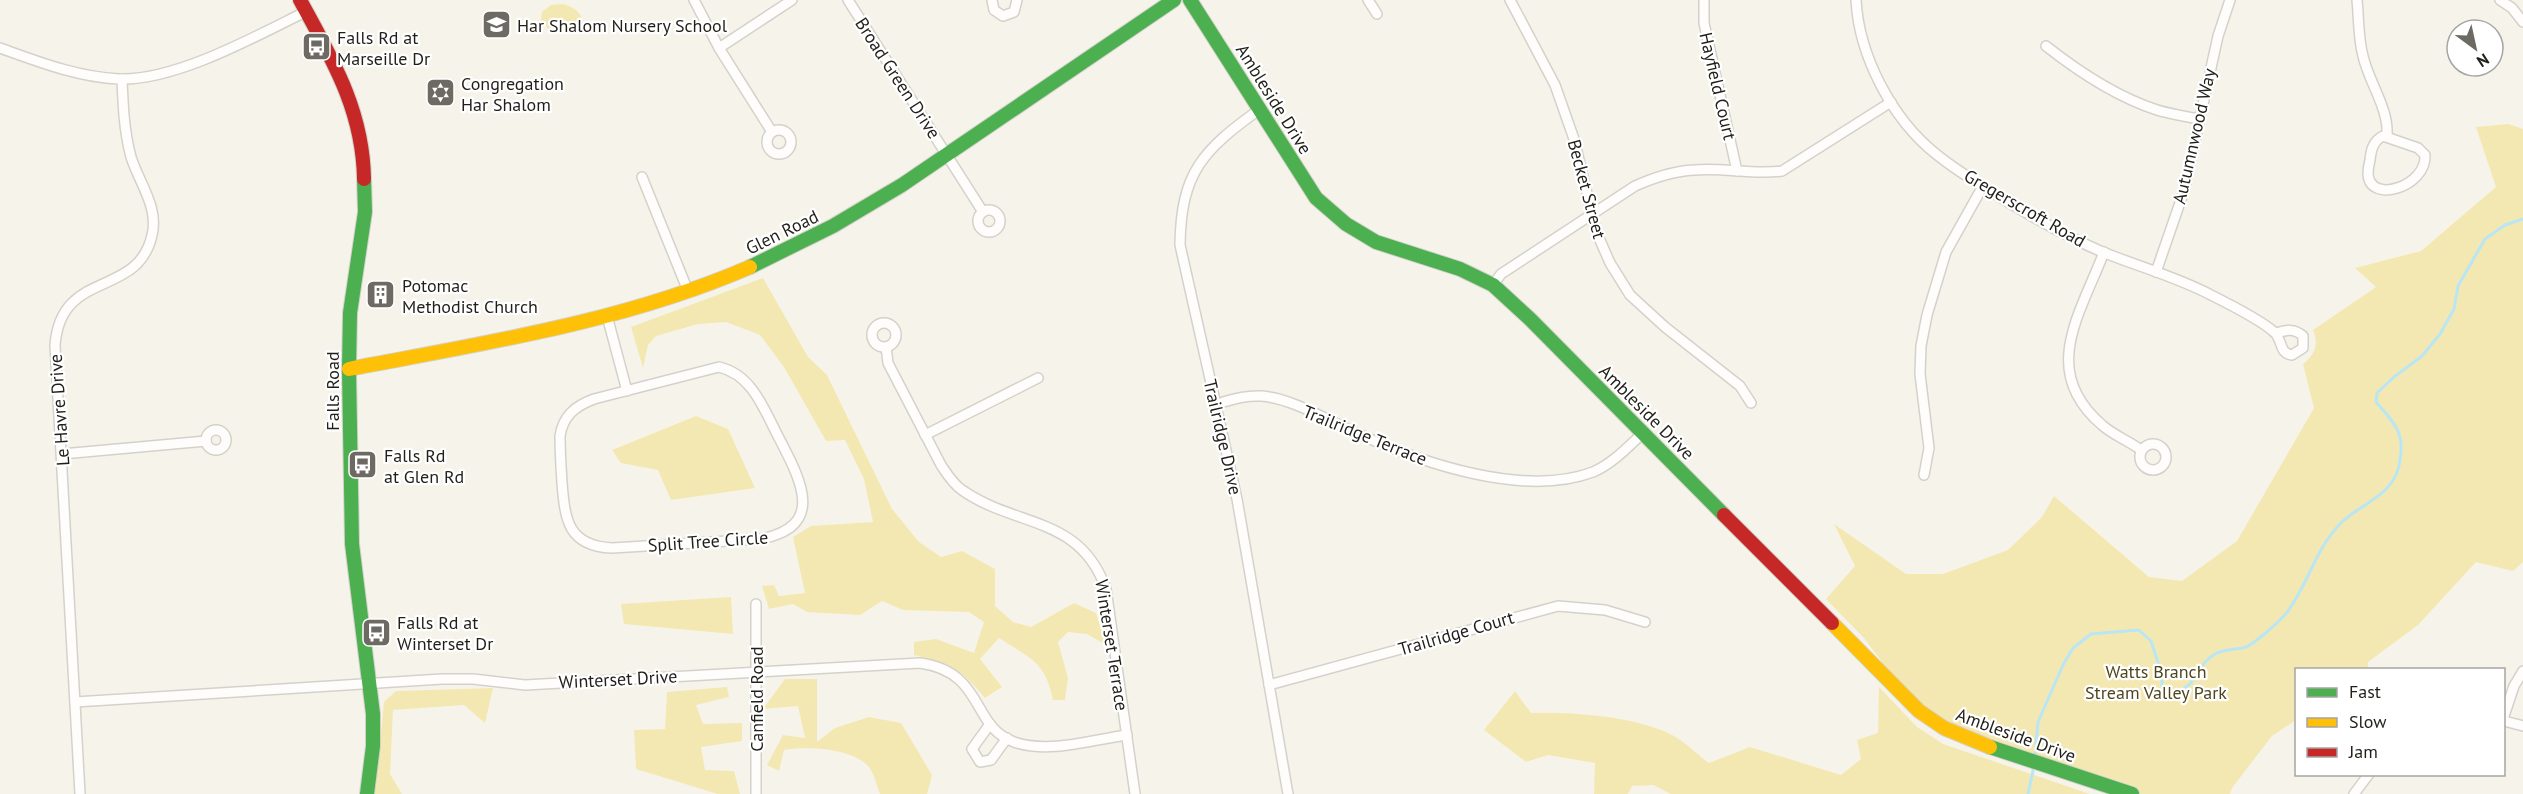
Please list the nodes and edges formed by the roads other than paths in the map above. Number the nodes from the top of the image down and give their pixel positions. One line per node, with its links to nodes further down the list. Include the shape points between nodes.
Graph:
1 (694, 0): 20 (street)
2 (792, 0): 20 (street)
3 (848, 0): 27 (street, Broad Green Drive)
4 (992, 0): 5 (street, via 994,10 1003,16 1014,12)
5 (1017, 0)
6 (1174, 0): 27 (main road, Glen Road)
7 (1190, 0): 23 (main road, Ambleside Drive)
8 (1368, 0): 16 (street)
9 (1510, 0): 32 (street, Becket Street, via 1555,85 1574,138)
10 (1704, 0): 28 (street, Hayfield Court, via 1704,23)
11 (1856, 0): 22 (street, Gregerscroft Road, via 1869,58)
12 (2230, 0): 24 (street, Autumnwood Way)
13 (2357, 0): 26 (street, via 2362,54 2385,114)
14 (2500, 0): 17 (street)
15 (304, 6): 21 (street, via 201,61); 40 (main road, Falls Road, via 352,104 364,166 365,212 350,314)
16 (1377, 14)
17 (2523, 22)
18 (2046, 46): 24 (street, via 2122,96)
19 (0, 48): 21 (street, via 55,68)
20 (719, 48): 25 (street)
21 (122, 79): 49 (street, Le Havre Drive, via 125,130 135,170 152,207 153,231 145,254 133,269 84,292 60,321 55,345)
22 (1891, 102): 28 (street, via 1782,171); 30 (street, Gregerscroft Road, via 1935,153)
23 (1260, 109): 35 (main road, Ambleside Drive, via 1316,198 1346,224 1376,242 1460,269); 44 (street, Trailridge Drive, via 1223,136 1203,159 1187,189 1181,216 1180,245 1185,272)
24 (2198, 120): 34 (street, Autumnwood Way, via 2184,191)
25 (772, 132)
26 (2387, 136): 26 (street, via 2418,148 2426,163 2410,183 2392,190 2378,188 2368,175 2372,147 2378,138)
27 (948, 156): 31 (street, Broad Green Drive); 36 (main road, Glen Road, via 830,229 761,263)
28 (1737, 171): 32 (street, via 1694,170 1654,178)
29 (642, 177): 36 (street)
30 (1983, 186): 33 (street, Gregerscroft Road, via 2048,226); 50 (street, via 1946,252 1927,315 1920,374 1929,447)
31 (983, 212)
32 (1593, 213): 35 (street, via 1501,274); 43 (street, Becket Street, via 1610,263 1630,295 1740,386)
33 (2104, 252): 34 (street, Gregerscroft Road); 48 (street, via 2072,334 2068,373 2081,403 2103,426)
34 (2156, 272): 38 (street, Gregerscroft Road, via 2210,294)
35 (1492, 285): 45 (main road, Ambleside Drive)
36 (688, 291): 37 (main road, Glen Road)
37 (607, 316): 40 (main road, Glen Road); 42 (street)
38 (2276, 333)
39 (886, 347): 46 (street, Winterset Terrace, via 888,363)
40 (349, 369): 55 (main road, Falls Road, via 352,544)
41 (1038, 378): 46 (street)
42 (627, 392): 42 (street, Split Tree Circle, via 706,368 718,367 738,374 755,394 799,477 803,504 793,526 780,535 761,539 612,548 580,539 564,512 561,426 581,403)
43 (1750, 403)
44 (1216, 404): 45 (street, Trailridge Terrace, via 1244,397 1278,399 1420,459 1476,474 1536,481 1562,481 1594,471 1616,458); 56 (street, Trailridge Drive, via 1237,499)
45 (1643, 433): 70 (main road, Ambleside Drive, via 1936,724 2001,751)
46 (925, 435): 62 (street, Winterset Terrace, via 941,465 962,490 1065,535 1086,551 1100,571)
47 (206, 441): 49 (street)
48 (2141, 450)
49 (62, 454): 57 (street, Le Havre Drive)
50 (1924, 475)
51 (756, 604): 53 (street, Canfield Road)
52 (1645, 622): 56 (street, Trailridge Court, via 1605,610 1558,606)
53 (757, 671): 55 (street, Winterset Drive, via 525,685 459,678); 60 (street, Winterset Drive, via 930,664 951,672 964,683); 67 (street, Canfield Road)
54 (2523, 671): 58 (street)
55 (370, 683): 57 (street, Winterset Drive); 66 (main road, Falls Road, via 373,746)
56 (1269, 686): 69 (street, Trailridge Drive)
57 (75, 702): 65 (street, Le Havre Drive)
58 (2505, 713)
59 (2505, 721): 61 (street)
60 (990, 724): 63 (street, Winterset Drive); 63 (street, via 972,749 980,762 991,760)
61 (2523, 726)
62 (1127, 735): 63 (street, Winterset Drive, via 1039,746); 68 (street, Winterset Terrace)
63 (1007, 738)
64 (2368, 776): 71 (street)
65 (80, 794)
66 (367, 794)
67 (756, 794)
68 (1135, 794)
69 (1288, 794)
70 (2132, 794)
71 (2354, 794)

